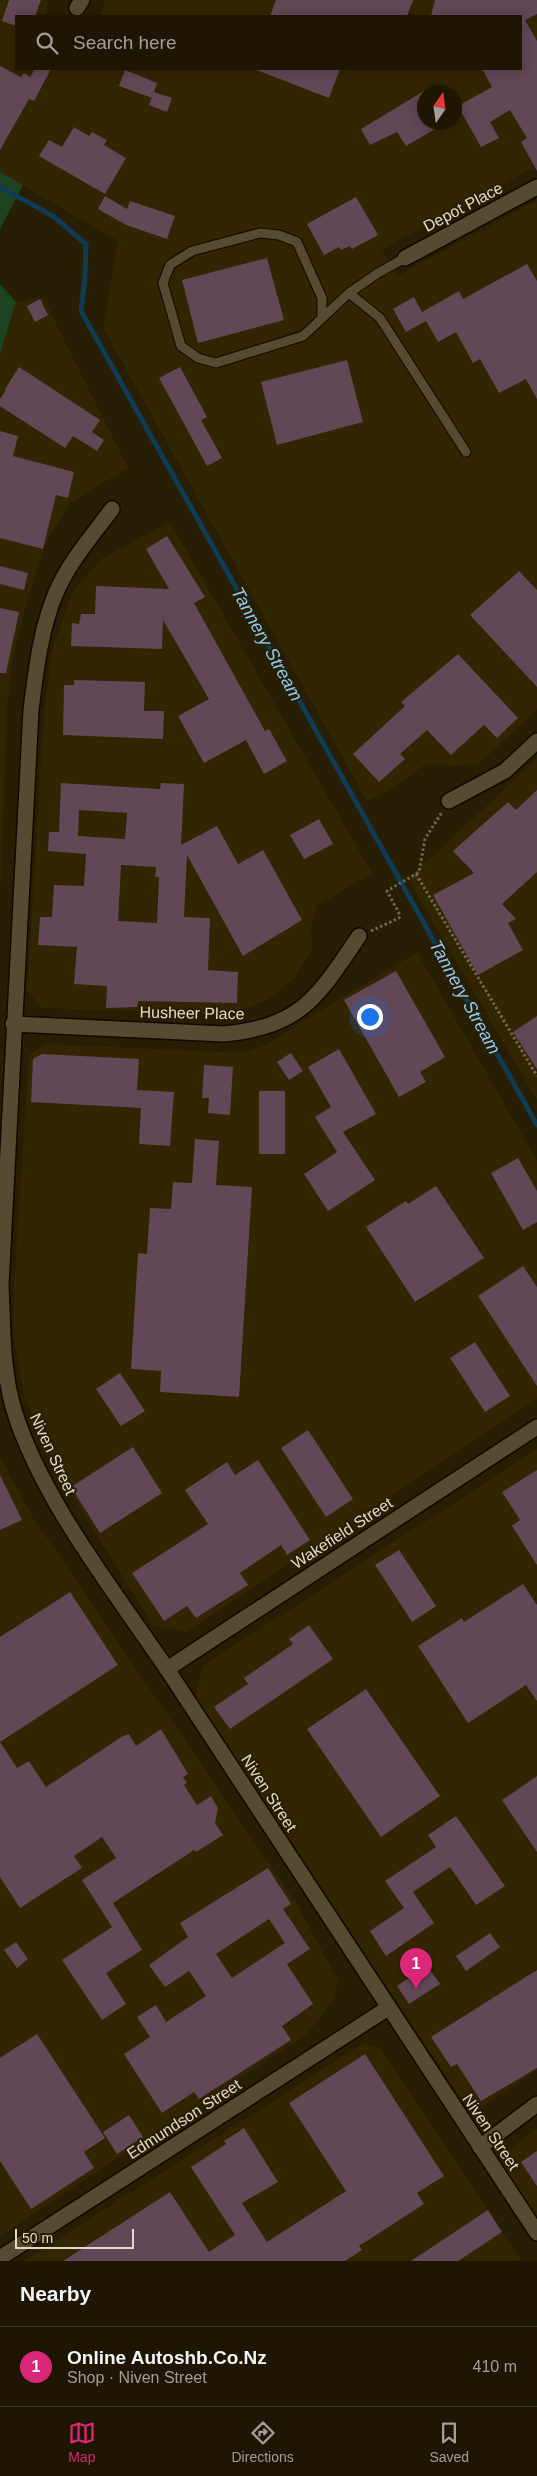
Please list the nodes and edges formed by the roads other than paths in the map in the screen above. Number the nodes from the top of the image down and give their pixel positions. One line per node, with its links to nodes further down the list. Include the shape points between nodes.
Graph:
1 (537, 187): 2 (street, Depot Place)
2 (405, 258): 3 (lane)
3 (349, 293): 4 (lane); 5 (lane, via 380,318)
4 (322, 318): 4 (lane, via 303,336 216,363 198,358 181,346 163,283 170,265 192,251 260,234 279,235 296,242 322,298)
5 (466, 452)
6 (112, 509): 10 (street, Niven Street, via 74,561 56,594 44,627 31,710)
7 (537, 741): 8 (street, via 505,771)
8 (449, 801)
9 (359, 936): 10 (street, Husheer Place, via 321,991 297,1012 279,1023 250,1031 224,1034)
10 (14, 1024): 12 (street, Niven Street, via 1,1285 3,1337 14,1410 26,1443 62,1513)
11 (537, 1427): 12 (street, Wakefield Street)
12 (167, 1669): 13 (street, Niven Street)
13 (388, 2008): 15 (street, Niven Street); 17 (street, Edmundson Street)
14 (537, 2104): 15 (street)
15 (480, 2147): 16 (street, Niven Street)
16 (537, 2233)
17 (0, 2258)

